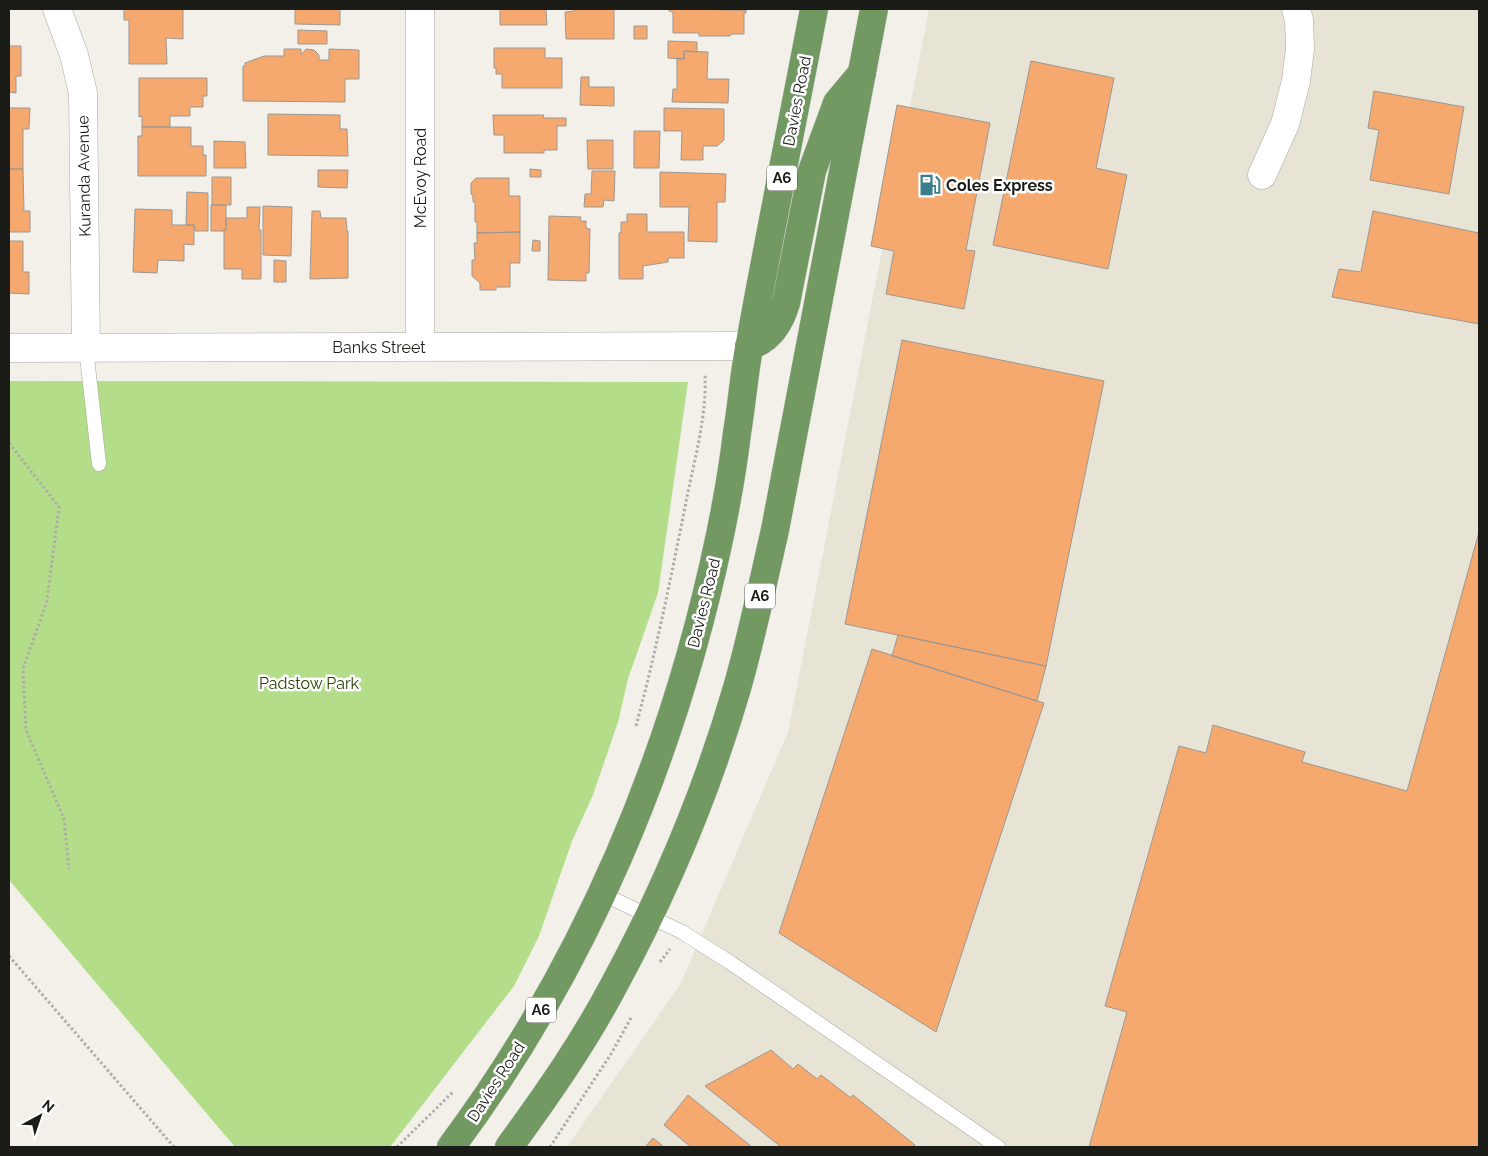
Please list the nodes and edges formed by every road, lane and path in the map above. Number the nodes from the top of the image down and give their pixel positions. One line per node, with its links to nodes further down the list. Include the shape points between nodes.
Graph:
1 (57, 9): 12 (street, Kuranda Avenue, via 74,55 83,94)
2 (420, 9): 9 (street, McEvoy Road)
3 (814, 9): 8 (highway, Davies Road / A6)
4 (874, 9): 6 (highway, A6)
5 (1296, 9): 7 (street, via 1300,49 1296,81 1285,124)
6 (862, 73): 8 (highway, via 837,103 812,171 786,303 779,322 764,340); 18 (highway, A6, via 758,608 737,688 699,801)
7 (1262, 175)
8 (749, 346): 10 (street, Banks Street); 17 (highway, Davies Road / A6, via 720,533 690,657 655,766)
9 (420, 347): 10 (street, Banks Street); 12 (street, Banks Street)
10 (703, 347): 15 (path, via 703,417 666,606)
11 (9, 348): 12 (street, Banks Street)
12 (86, 348): 14 (lane)
13 (9, 443): 16 (path, via 59,507 48,602 23,669 26,730 64,819)
14 (99, 464)
15 (635, 729)
16 (68, 870)
17 (603, 894): 18 (lane); 23 (highway, Davies Road / A6, via 544,1006 504,1072)
18 (649, 917): 24 (highway, A6, via 614,986 577,1047); 25 (lane, via 682,932 731,963)
19 (9, 956): 21 (path)
20 (457, 1088): 22 (path)
21 (174, 1147)
22 (397, 1147)
23 (451, 1147)
24 (509, 1147)
25 (998, 1147)

